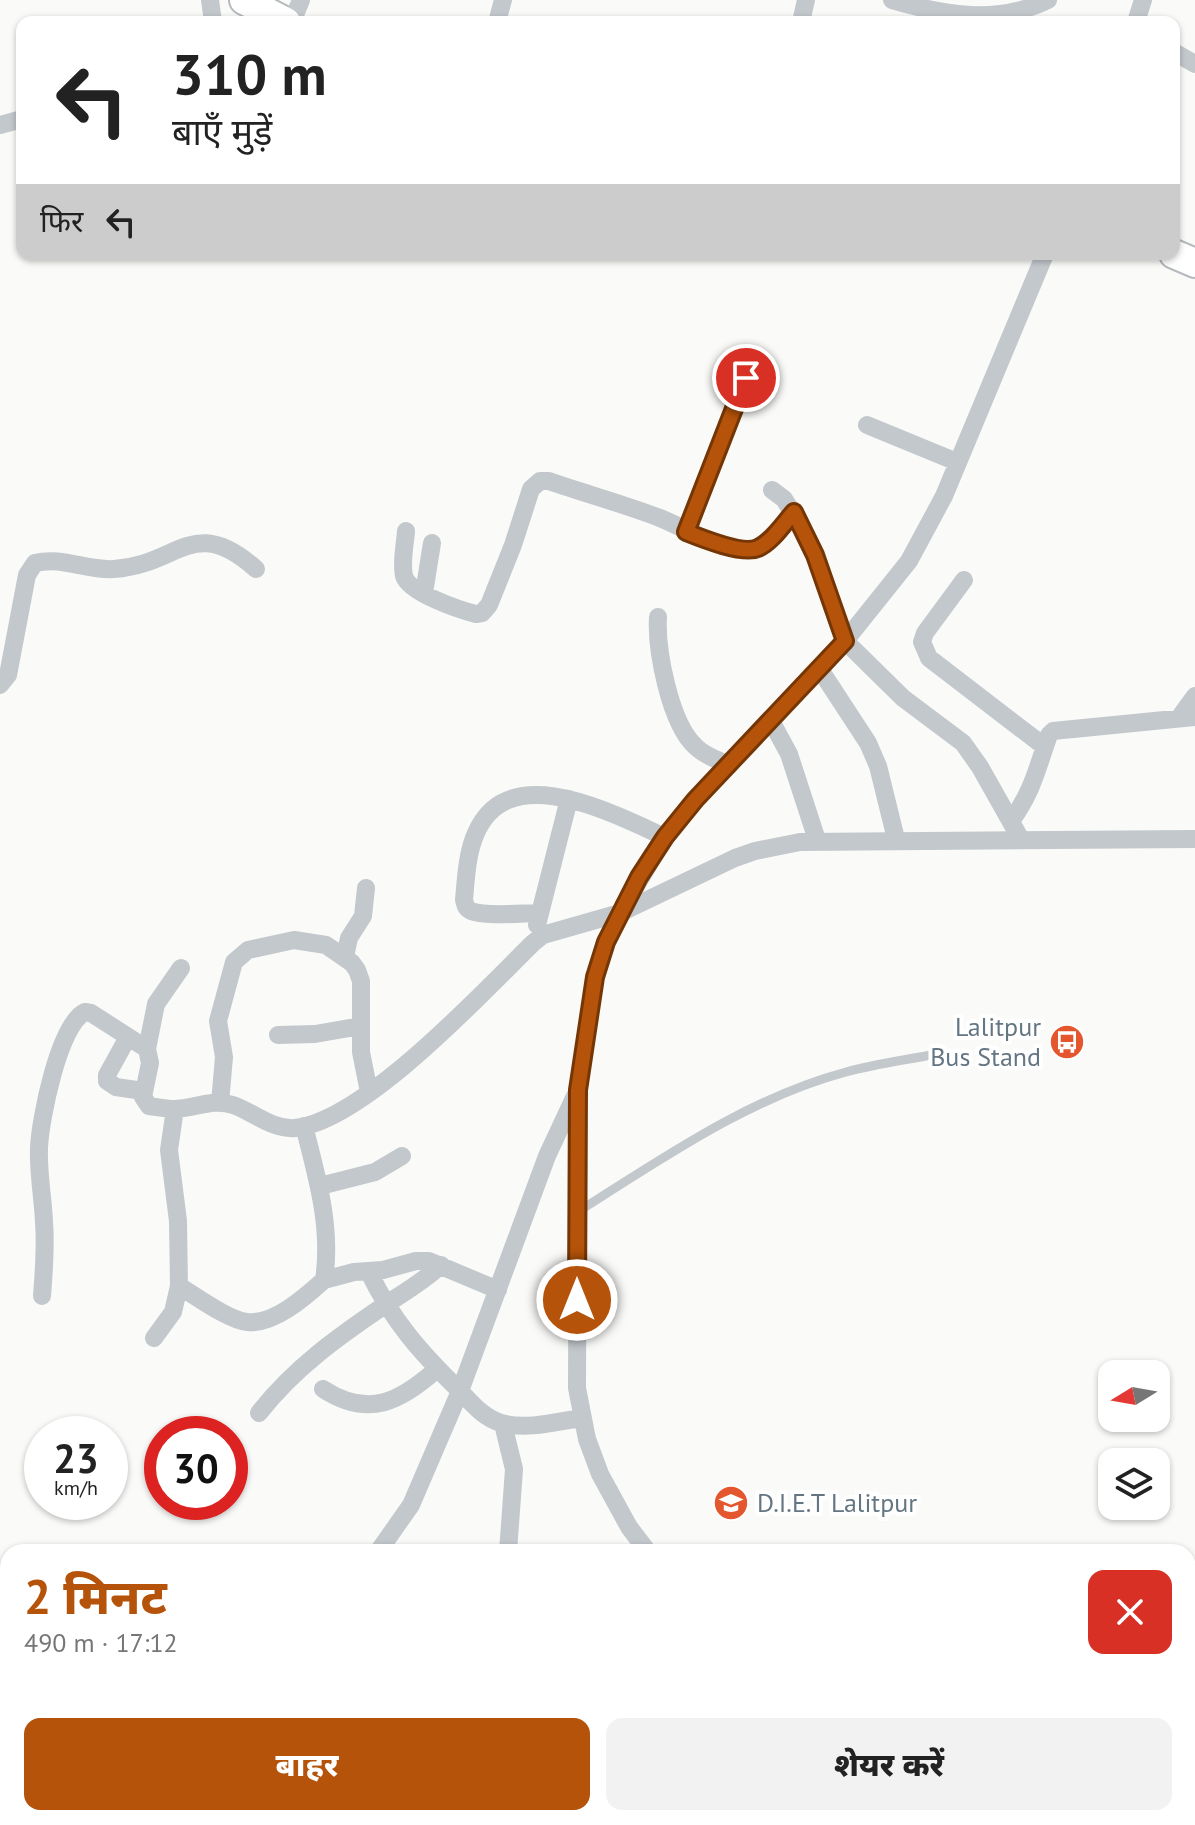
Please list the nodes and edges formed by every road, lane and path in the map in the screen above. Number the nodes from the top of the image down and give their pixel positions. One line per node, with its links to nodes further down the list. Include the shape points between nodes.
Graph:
1 (244, 0): 5 (main road)
2 (892, 0): 4 (street)
3 (1048, 0): 7 (street)
4 (916, 3): 6 (street)
5 (275, 16)
6 (974, 16)
7 (989, 16)
8 (1042, 260): 11 (street)
9 (746, 378): 15 (street)
10 (867, 425): 11 (street)
11 (957, 462): 21 (street, via 909,561)
12 (772, 490): 13 (street)
13 (794, 512): 15 (street, via 755,549); 21 (street)
14 (406, 531): 19 (street, via 406,580)
15 (686, 532): 19 (street, via 660,518 540,481 531,489 487,610 470,612)
16 (432, 543): 19 (street)
17 (256, 569): 23 (street, via 228,547 213,543 116,569 50,559 35,563 27,575 8,675)
18 (964, 580): 27 (street, via 925,633 924,650)
19 (424, 593)
20 (658, 617): 28 (street, via 660,662 679,723 698,749)
21 (845, 641): 22 (street); 30 (street, via 903,698 963,743)
22 (819, 668): 26 (street); 33 (street, via 873,754)
23 (0, 685)
24 (1195, 696): 25 (street)
25 (1187, 718): 27 (street, via 1061,729 1049,735)
26 (770, 719): 28 (street); 35 (street, via 789,754)
27 (1045, 747): 30 (street, via 1035,781)
28 (729, 765): 31 (street)
29 (569, 799): 31 (street); 37 (street); 37 (street, via 521,796 500,805 480,825 469,857 464,900 472,912)
30 (1011, 821): 32 (street)
31 (665, 837): 38 (street)
32 (1020, 838): 33 (street); 34 (street)
33 (896, 839): 35 (street)
34 (1195, 839)
35 (817, 840): 38 (street, via 735,858)
36 (366, 888): 40 (street, via 363,916)
37 (540, 913): 39 (street)
38 (620, 913): 39 (street, via 555,931); 47 (street, via 595,977)
39 (533, 943): 49 (street, via 453,1022)
40 (345, 957): 42 (street, via 361,981); 50 (street, via 326,945 294,940 240,954 220,1004)
41 (181, 968): 45 (street, via 156,1004)
42 (361, 1026): 43 (street); 49 (street, via 362,1068)
43 (278, 1035)
44 (128, 1037): 45 (street); 48 (street, via 107,1081); 61 (street, via 85,1012 73,1023 61,1049 39,1143 46,1246)
45 (147, 1049): 48 (street, via 150,1063)
46 (936, 1054): 55 (lane, via 845,1072 754,1108 693,1139)
47 (578, 1090): 55 (street); 60 (street, via 547,1156)
48 (143, 1091): 51 (street, via 149,1106)
49 (369, 1092): 52 (street, via 332,1116)
50 (220, 1103): 51 (street); 52 (street, via 281,1127)
51 (175, 1109): 59 (street, via 169,1150)
52 (304, 1126): 54 (street)
53 (402, 1156): 54 (street, via 375,1172)
54 (320, 1186): 58 (street, via 328,1246)
55 (576, 1212): 68 (street)
56 (441, 1265): 57 (street, via 416,1261); 60 (street); 62 (street)
57 (369, 1272): 58 (street); 62 (street)
58 (324, 1280): 59 (street, via 284,1310 244,1322)
59 (179, 1286): 63 (street, via 173,1312)
60 (498, 1290): 66 (street)
61 (42, 1296)
62 (385, 1305): 64 (street); 67 (street, via 307,1362)
63 (154, 1338)
64 (437, 1369): 65 (street, via 390,1402 349,1402); 66 (street)
65 (323, 1389)
66 (460, 1391): 69 (street, via 478,1411); 70 (street, via 411,1505)
67 (259, 1413)
68 (581, 1418): 69 (street); 72 (street, via 600,1474)
69 (503, 1424): 71 (street, via 514,1469)
70 (384, 1544)
71 (509, 1544)
72 (642, 1544)

